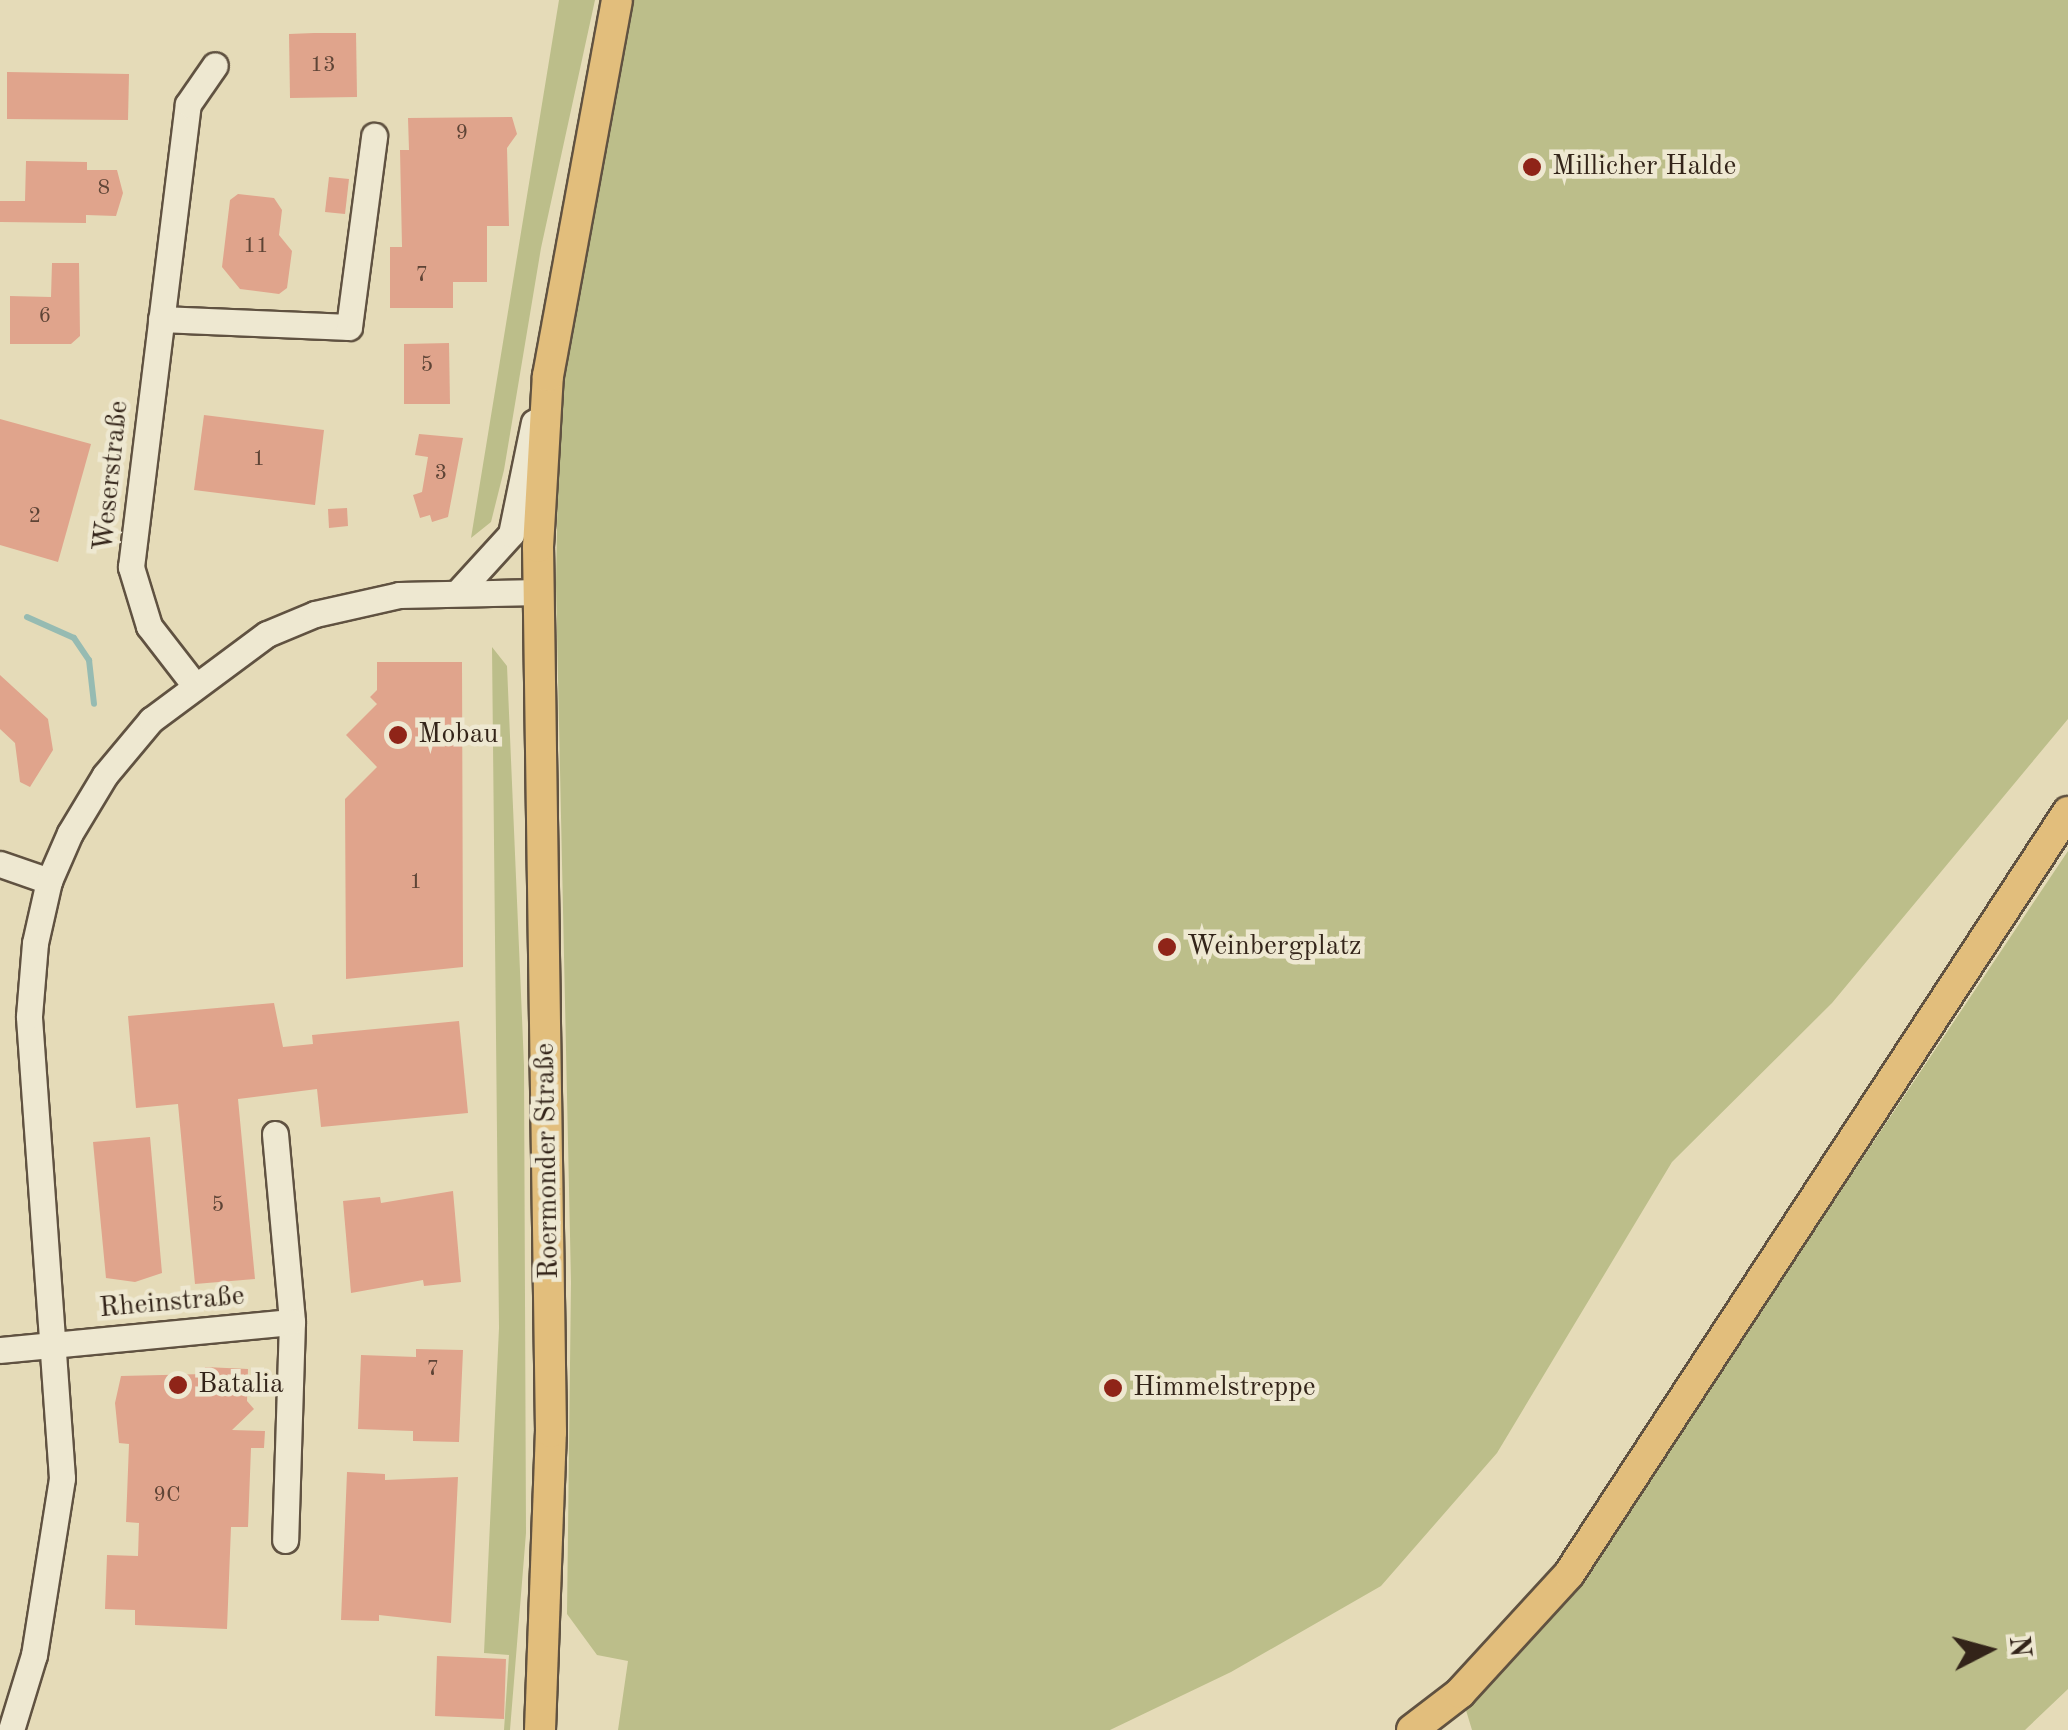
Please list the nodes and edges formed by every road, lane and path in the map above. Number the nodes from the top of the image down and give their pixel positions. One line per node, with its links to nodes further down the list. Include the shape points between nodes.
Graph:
1 (616, 0): 5 (main road, Roermonder Straße)
2 (215, 65): 4 (street, Weserstraße, via 188,104)
3 (374, 136): 4 (street, via 348,327)
4 (161, 318): 8 (street, Weserstraße, via 131,567 149,626)
5 (548, 376): 6 (street, via 512,534); 7 (main road, Roermonder Straße)
6 (460, 590): 7 (street); 8 (street, via 315,614 267,634)
7 (539, 592): 18 (main road, Roermonder Straße, via 552,1432)
8 (193, 683): 11 (street, via 151,720 106,775)
9 (2068, 812): 19 (main road, via 1569,1574 1460,1693)
10 (0, 864): 11 (street)
11 (50, 881): 14 (street, via 28,1016)
12 (275, 1134): 13 (street)
13 (292, 1322): 14 (street, Rheinstraße); 16 (street)
14 (57, 1344): 15 (street, Rheinstraße); 17 (street, via 62,1478 34,1655)
15 (0, 1350)
16 (286, 1540)
17 (11, 1730)
18 (540, 1730)
19 (1412, 1730)

